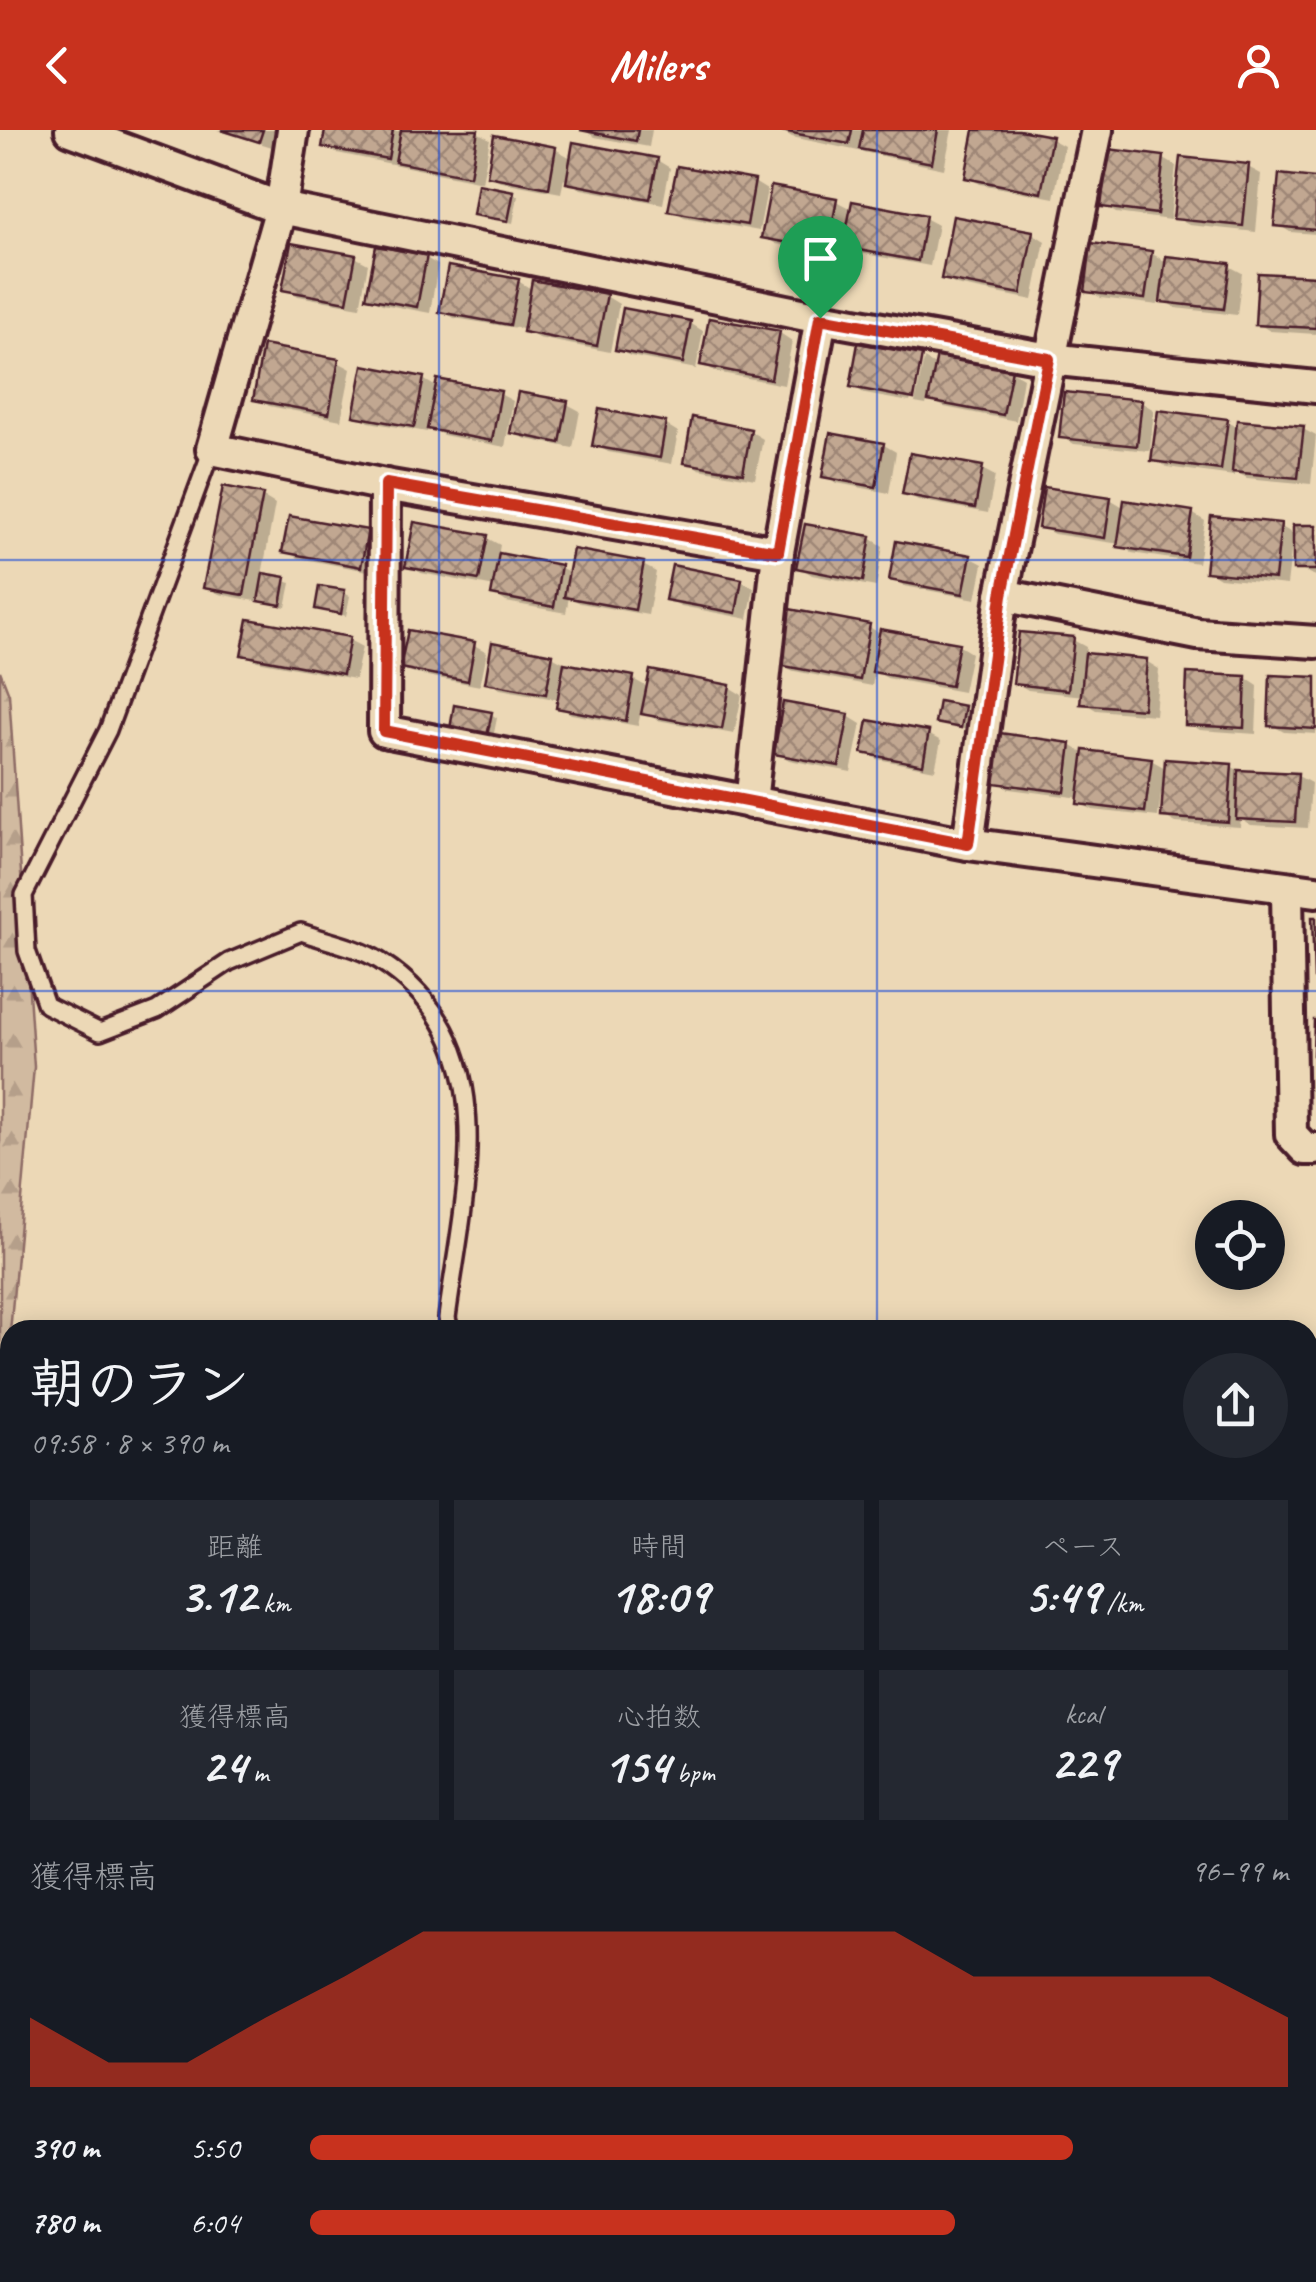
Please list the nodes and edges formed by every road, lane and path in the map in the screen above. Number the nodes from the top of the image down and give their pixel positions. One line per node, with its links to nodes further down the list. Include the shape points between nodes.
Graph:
1 (71, 130): 4 (street)
2 (293, 130): 4 (street)
3 (1097, 130): 6 (street)
4 (281, 208): 5 (street); 8 (street)
5 (820, 318): 6 (street); 10 (street)
6 (1049, 359): 7 (street); 11 (street)
7 (1316, 387)
8 (212, 450): 9 (street); 17 (lane, via 108,730 24,895 27,951 46,1005 100,1032 157,1010 229,962 301,932 379,960 432,1008 462,1065 471,1127)
9 (386, 484): 10 (street); 13 (street, via 384,731)
10 (778, 552): 13 (street)
11 (1002, 595): 12 (street, via 1198,634); 14 (street)
12 (1316, 642)
13 (751, 803): 14 (street)
14 (968, 844): 15 (street)
15 (1301, 891): 16 (street, via 1291,1134 1305,1149)
16 (1316, 1149)
17 (448, 1320)

